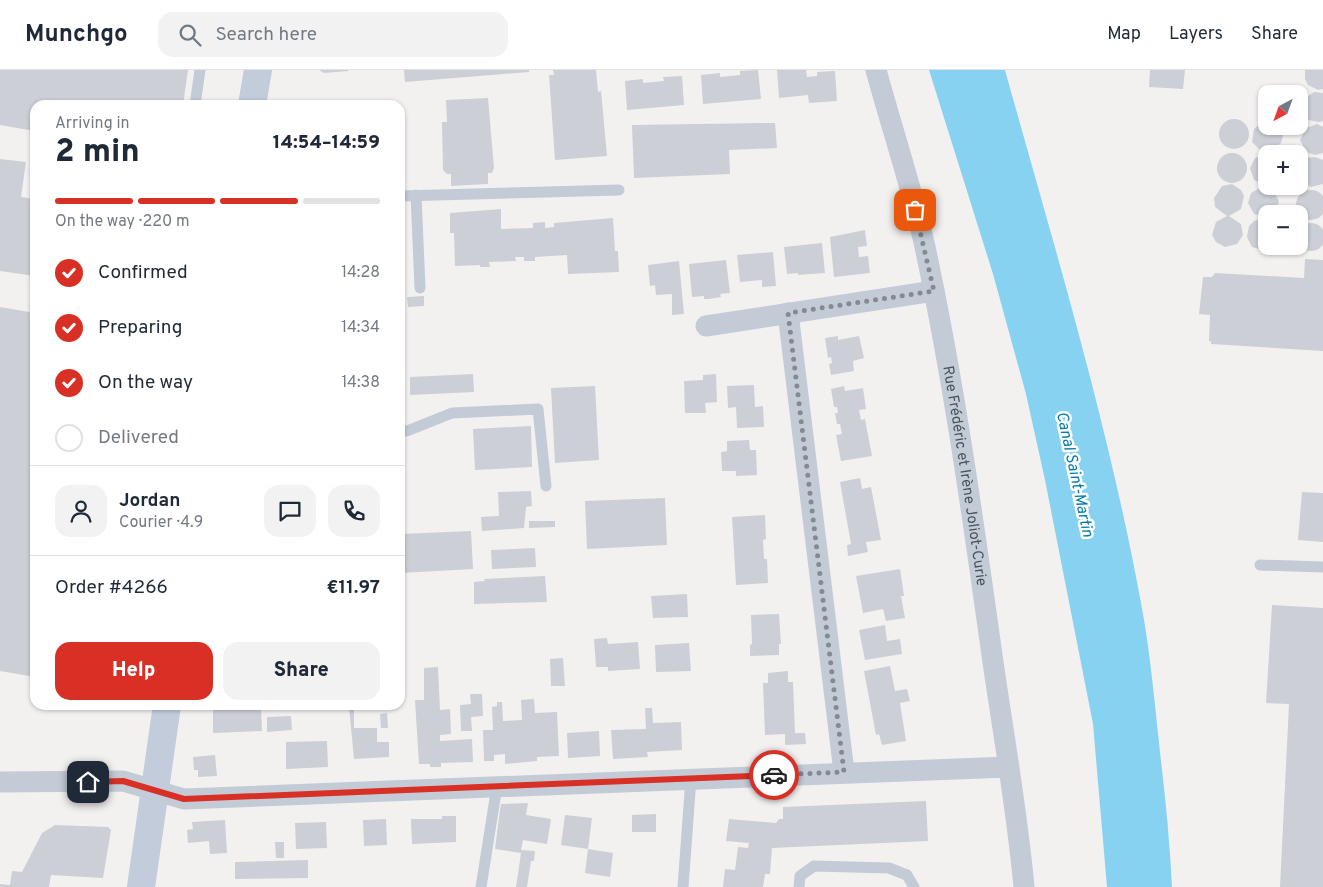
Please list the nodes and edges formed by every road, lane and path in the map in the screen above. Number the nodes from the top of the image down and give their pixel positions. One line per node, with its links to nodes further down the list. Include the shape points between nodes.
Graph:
1 (200, 70): 4 (lane)
2 (258, 70): 5 (street)
3 (876, 70): 10 (street, Rue Frédéric et Irène Joliot-Curie, via 925,245)
4 (196, 100)
5 (253, 100)
6 (619, 190): 8 (lane)
7 (405, 196): 8 (lane)
8 (416, 196): 9 (lane)
9 (420, 288)
10 (934, 291): 11 (street); 18 (street, Rue Frédéric et Irène Joliot-Curie, via 972,511)
11 (788, 313): 12 (street); 19 (street)
12 (706, 326)
13 (405, 430): 14 (lane, via 452,413 538,410)
14 (546, 486)
15 (1260, 565): 16 (lane)
16 (1323, 567)
17 (166, 710): 23 (street)
18 (1008, 767): 19 (street); 29 (street, Rue Frédéric et Irène Joliot-Curie)
19 (844, 772): 20 (street)
20 (691, 778): 22 (street); 26 (lane)
21 (0, 782): 23 (street, via 123,781)
22 (497, 786): 23 (street, via 184,799); 25 (lane)
23 (155, 790): 24 (street)
24 (141, 887)
25 (481, 887)
26 (683, 887)
27 (799, 887): 28 (lane, via 800,876 814,866 889,868 907,876)
28 (914, 887)
29 (1024, 887)

